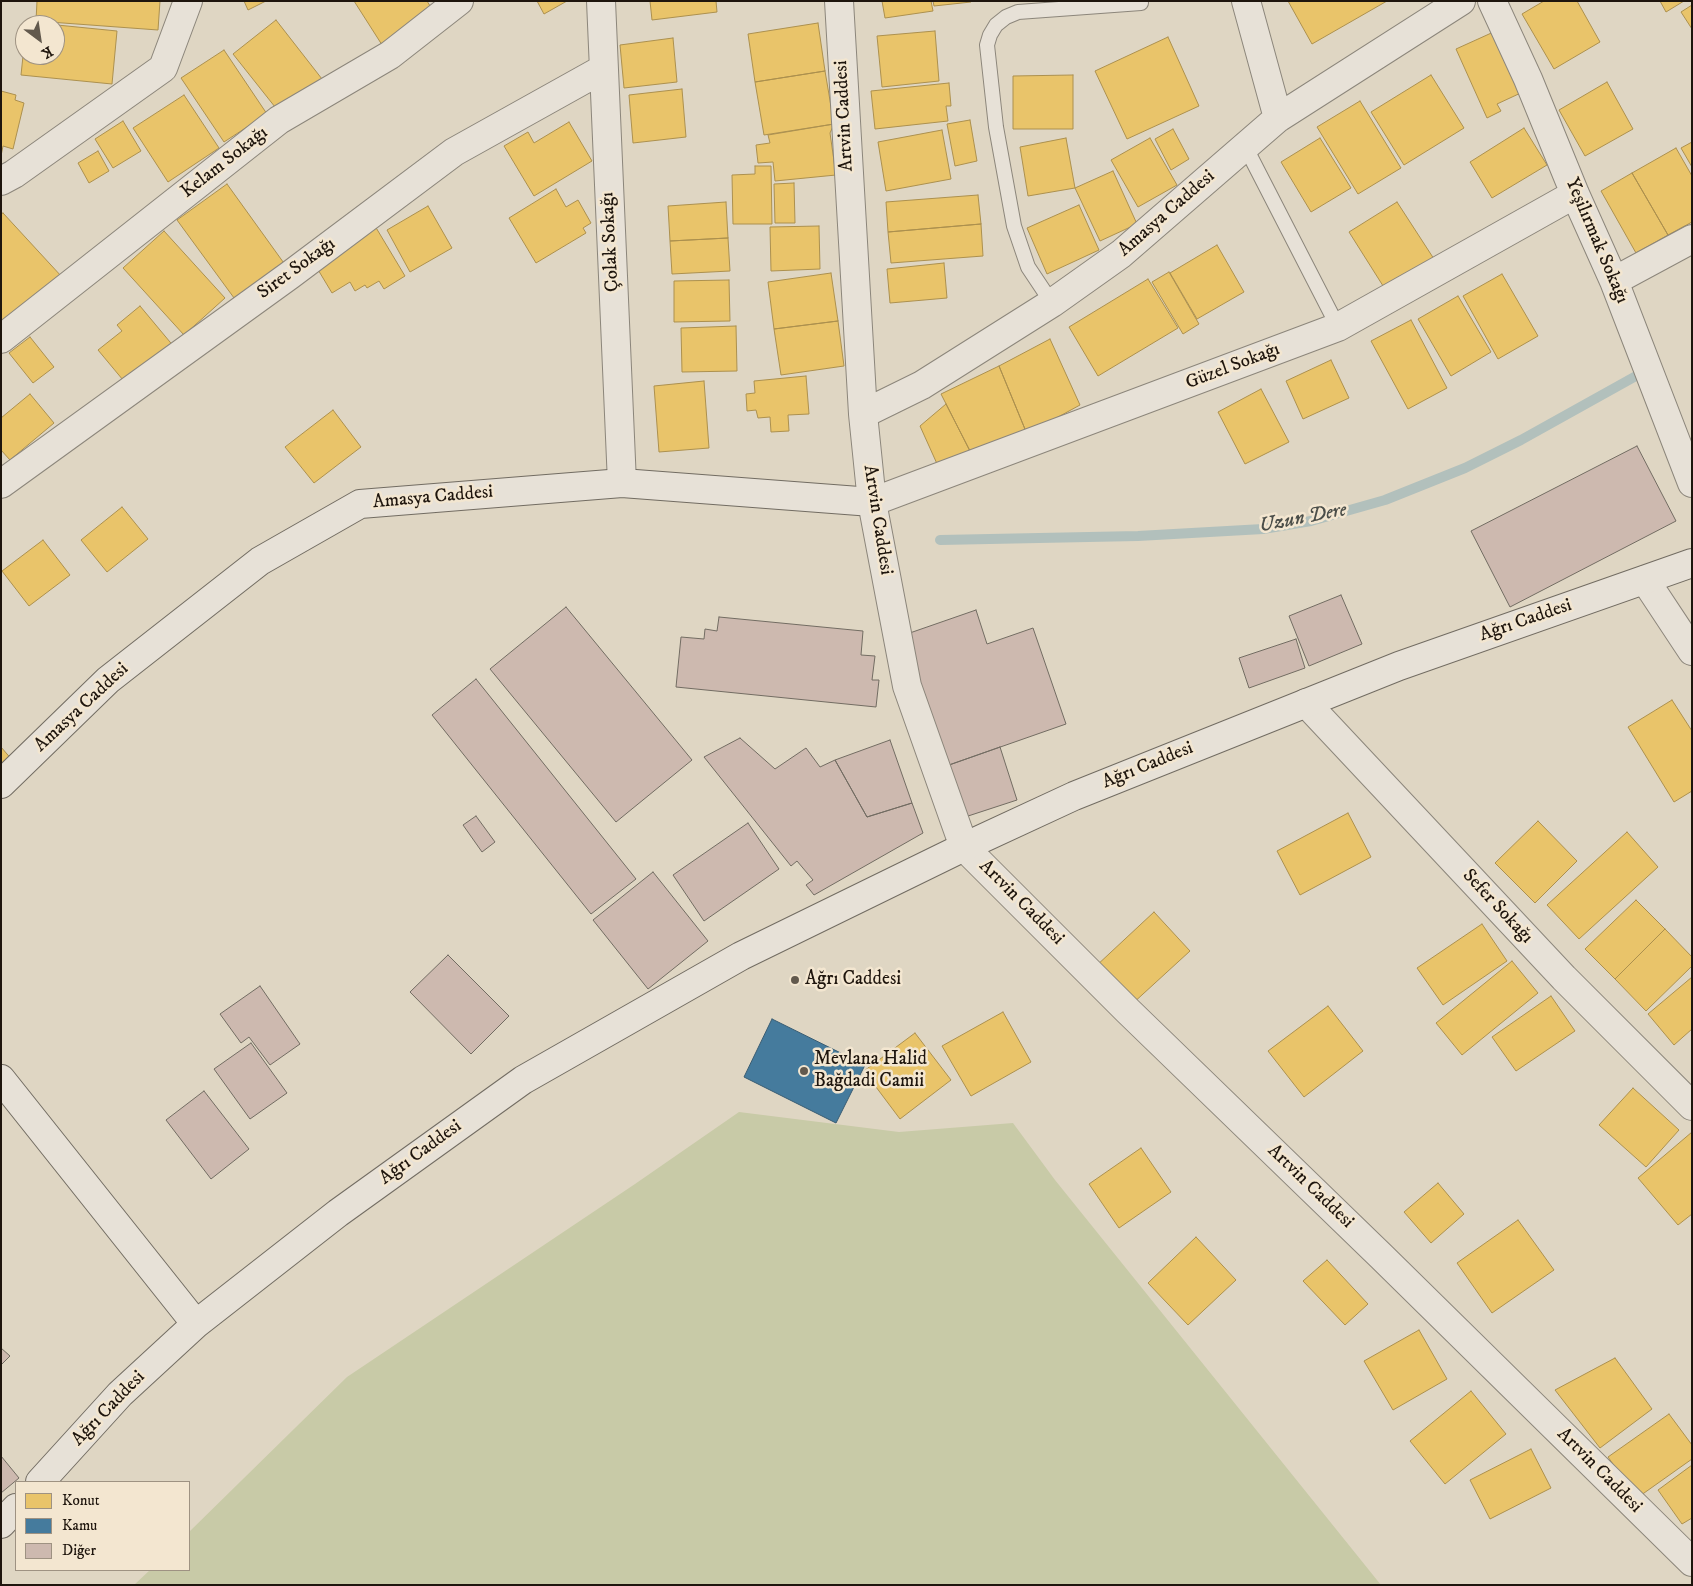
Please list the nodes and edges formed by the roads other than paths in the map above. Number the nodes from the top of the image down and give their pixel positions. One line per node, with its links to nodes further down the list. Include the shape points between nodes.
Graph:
1 (188, 1): 12 (street, via 163,68)
2 (459, 1): 18 (street, Kelam Sokağı, via 390,55 279,120)
3 (601, 1): 9 (street, Çolak Sokağı)
4 (839, 1): 19 (street, Artvin Caddesi)
5 (1246, 1): 10 (street)
6 (1461, 1): 10 (street, Amasya Caddesi)
7 (1492, 1): 13 (street, Yeşilırmak Sokağı)
8 (1141, 2): 16 (lane, via 1018,12 996,25 987,45 996,127 1014,226 1028,267)
9 (603, 69): 20 (street, Çolak Sokağı); 22 (street, Siret Sokağı, via 454,152)
10 (1278, 118): 11 (street, Amasya Caddesi)
11 (1245, 146): 16 (street, Amasya Caddesi, via 1121,254); 17 (lane)
12 (1, 181)
13 (1576, 194): 15 (street, Yeşilırmak Sokağı); 17 (street, Güzel Sokağı)
14 (1692, 239): 15 (street)
15 (1614, 281): 21 (street, Yeşilırmak Sokağı)
16 (1052, 303): 19 (street, Amasya Caddesi, via 922,385)
17 (1338, 327): 23 (street, Güzel Sokağı)
18 (1, 339)
19 (863, 414): 23 (street, Artvin Caddesi)
20 (622, 483): 23 (street, Amasya Caddesi); 28 (street, Amasya Caddesi, via 360,504 260,561 108,680)
21 (1692, 483)
22 (1, 484)
23 (872, 502): 29 (street, Artvin Caddesi, via 907,686)
24 (1692, 564): 25 (street, Ağrı Caddesi)
25 (1645, 580): 26 (street); 27 (street, Ağrı Caddesi, via 1399,666)
26 (1692, 651)
27 (1306, 703): 29 (street, Ağrı Caddesi, via 1074,796); 31 (street, Sefer Sokağı, via 1564,978)
28 (1, 784)
29 (964, 846): 32 (street, Ağrı Caddesi, via 741,956 523,1080 338,1213); 36 (street, Artvin Caddesi, via 1128,1011)
30 (1, 1079): 32 (street)
31 (1692, 1106)
32 (196, 1324): 33 (street, Ağrı Caddesi, via 120,1394)
33 (41, 1481)
34 (15, 1509): 35 (street)
35 (1, 1524)
36 (1692, 1562)

